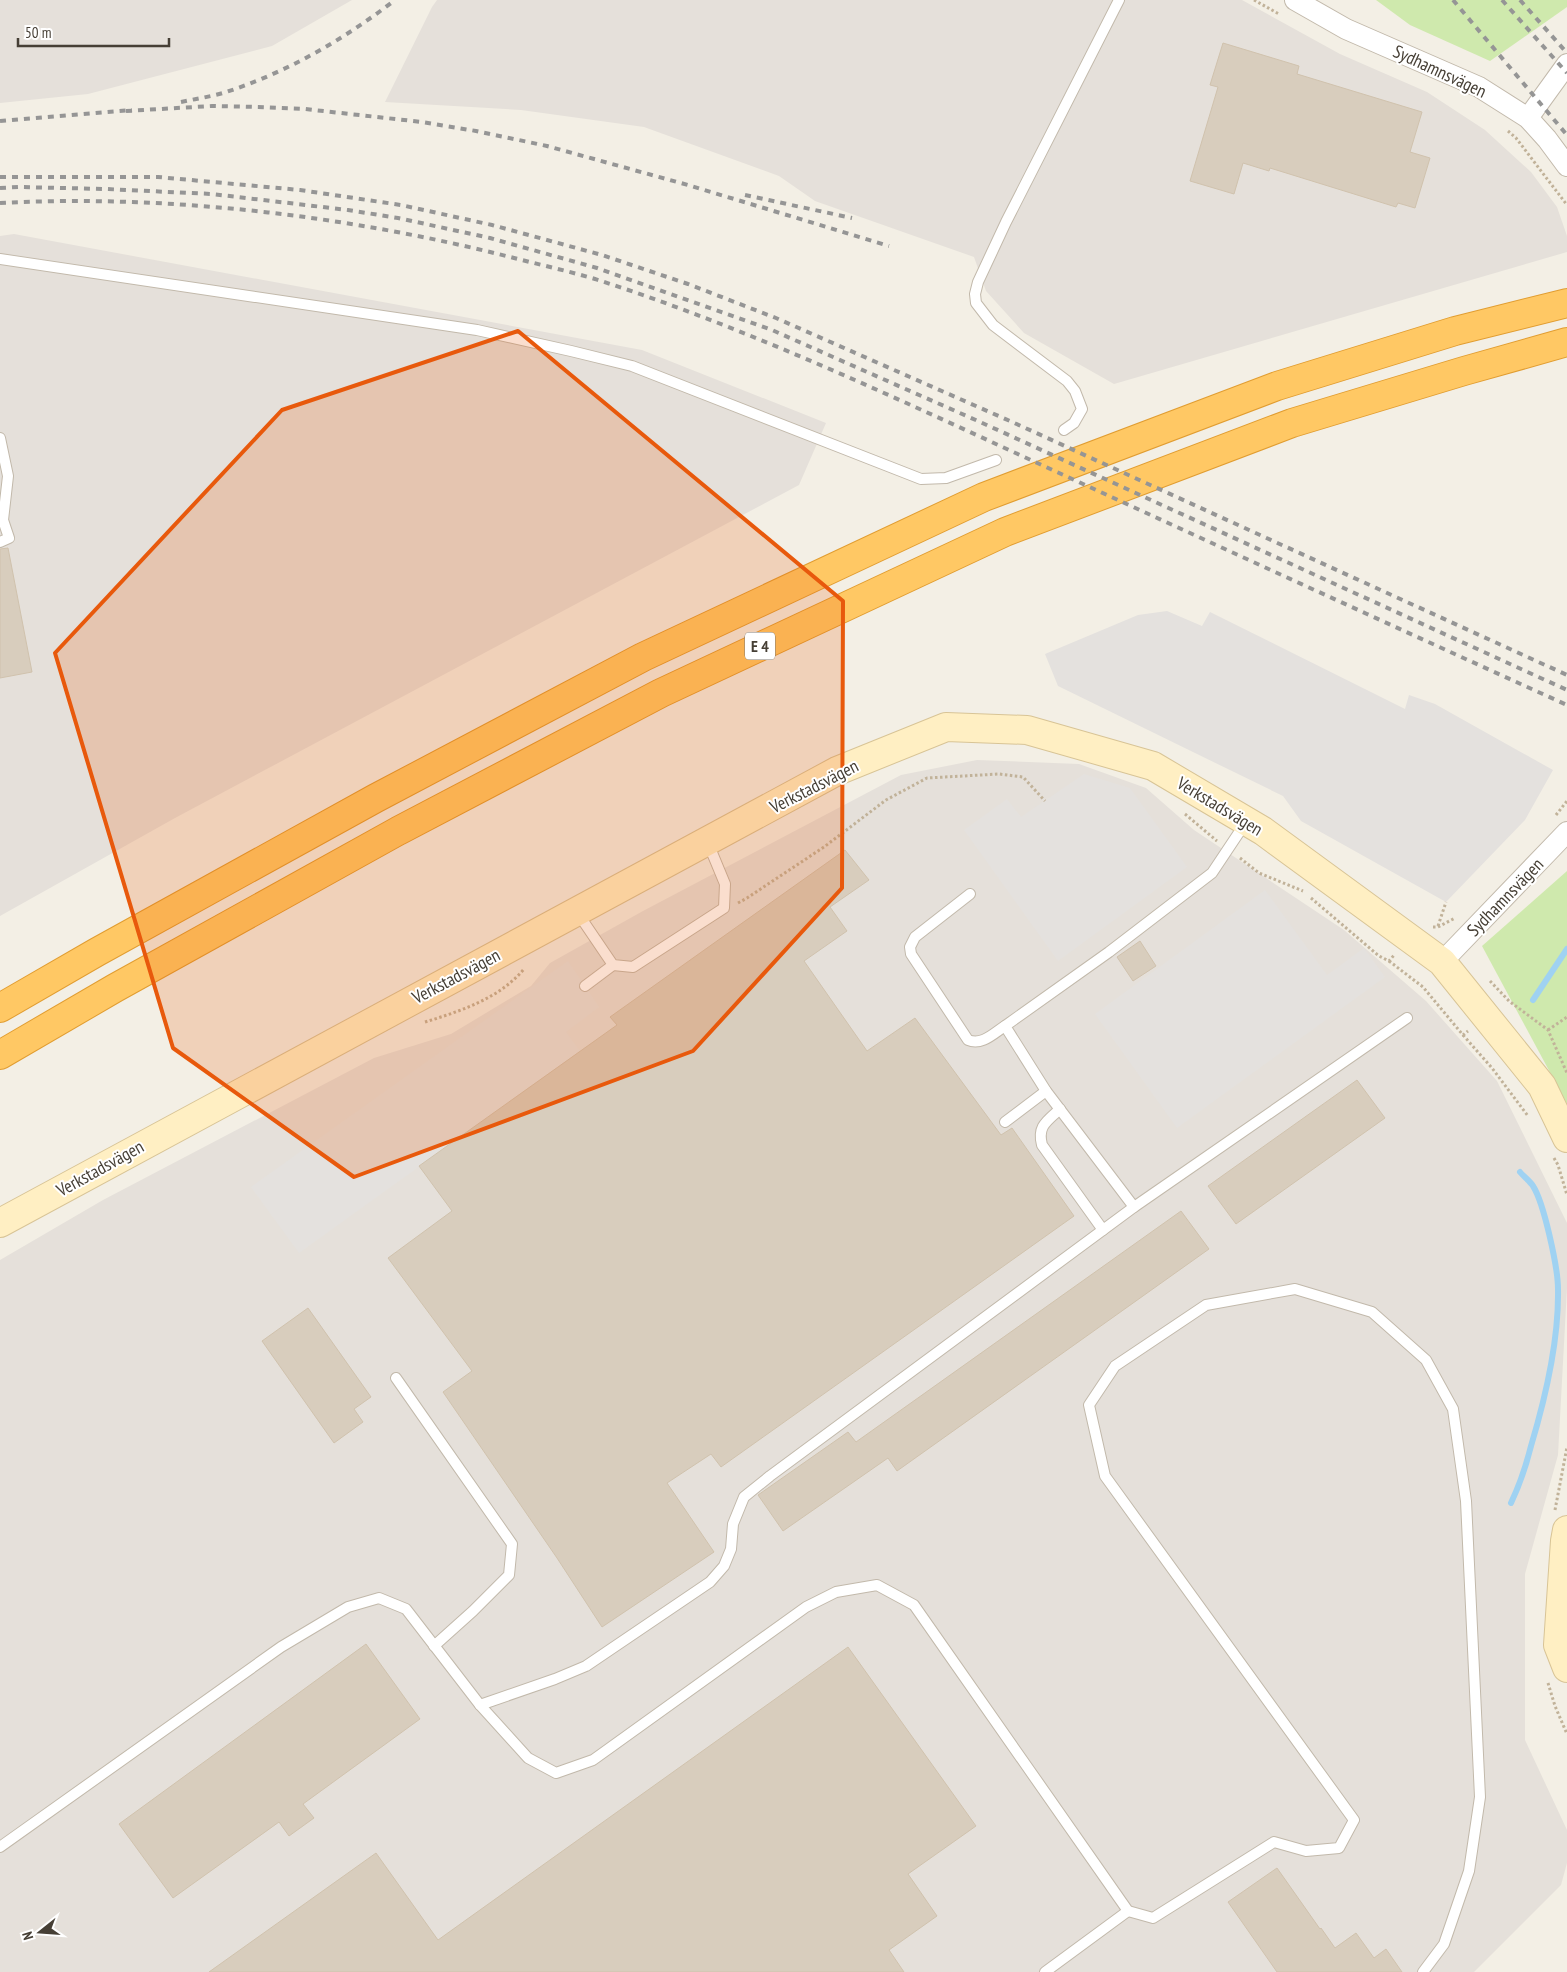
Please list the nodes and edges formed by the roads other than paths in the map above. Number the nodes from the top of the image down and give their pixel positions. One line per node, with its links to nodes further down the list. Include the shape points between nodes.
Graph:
1 (1119, 0): 9 (lane, via 1006,222 975,294 976,303 993,325 1057,372 1075,391 1082,409 1074,423)
2 (1295, 0): 4 (street, Sydhamnsvägen, via 1346,29 1479,87)
3 (1567, 64): 4 (street)
4 (1528, 118): 5 (street, Sydhamnsvägen)
5 (1567, 166)
6 (0, 259): 11 (lane, via 477,330 571,350 632,366 921,479 946,478)
7 (1567, 303): 21 (highway, E 4, via 1455,331 1277,386 984,497 643,657 359,808)
8 (1567, 342): 24 (highway, E 4, via 1292,423 1005,532 652,697 398,831)
9 (1064, 430)
10 (0, 438): 12 (lane, via 8,476 3,520 9,538)
11 (996, 460)
12 (0, 542)
13 (1246, 821): 15 (main road, Verkstadsvägen, via 1153,766 1027,730 946,727 837,771); 18 (main road, Verkstadsvägen, via 1264,830 1409,938); 23 (lane, via 1212,872 1109,952)
14 (1567, 832): 18 (street, Sydhamnsvägen)
15 (707, 841): 17 (main road, Verkstadsvägen); 19 (lane, via 725,884 724,908 633,967)
16 (970, 894): 23 (lane, via 915,937 910,947 911,954 968,1040 981,1042)
17 (577, 911): 19 (lane); 30 (main road, Verkstadsvägen)
18 (1449, 954): 28 (main road, Verkstadsvägen, via 1542,1086)
19 (613, 965): 20 (lane)
20 (585, 986)
21 (0, 1008)
22 (1407, 1018): 29 (lane)
23 (1005, 1026): 25 (lane)
24 (0, 1055)
25 (1046, 1091): 26 (lane); 27 (lane)
26 (1060, 1109): 29 (lane); 31 (lane, via 1041,1128 1042,1145)
27 (1005, 1122)
28 (1560, 1147)
29 (1134, 1207): 31 (lane)
30 (0, 1223)
31 (1103, 1230): 36 (lane, via 744,1497 733,1524 731,1549 724,1566 710,1582 586,1666)
32 (396, 1378): 34 (lane, via 512,1544 509,1575)
33 (1567, 1530): 35 (main road)
34 (434, 1646): 36 (lane); 37 (lane, via 406,1609 379,1598 348,1607 281,1647)
35 (1564, 1652)
36 (480, 1705): 38 (lane, via 528,1758 556,1774 592,1760 806,1607 836,1592 877,1585 914,1605)
37 (0, 1847)
38 (1128, 1911): 39 (lane); 40 (lane, via 1153,1918 1274,1842 1306,1851 1339,1848 1354,1820 1104,1476 1089,1405 1115,1366 1206,1305 1295,1289 1372,1312 1426,1360 1453,1410 1466,1501 1480,1797 1469,1871 1444,1944)
39 (1044, 1972)
40 (1423, 1972)

